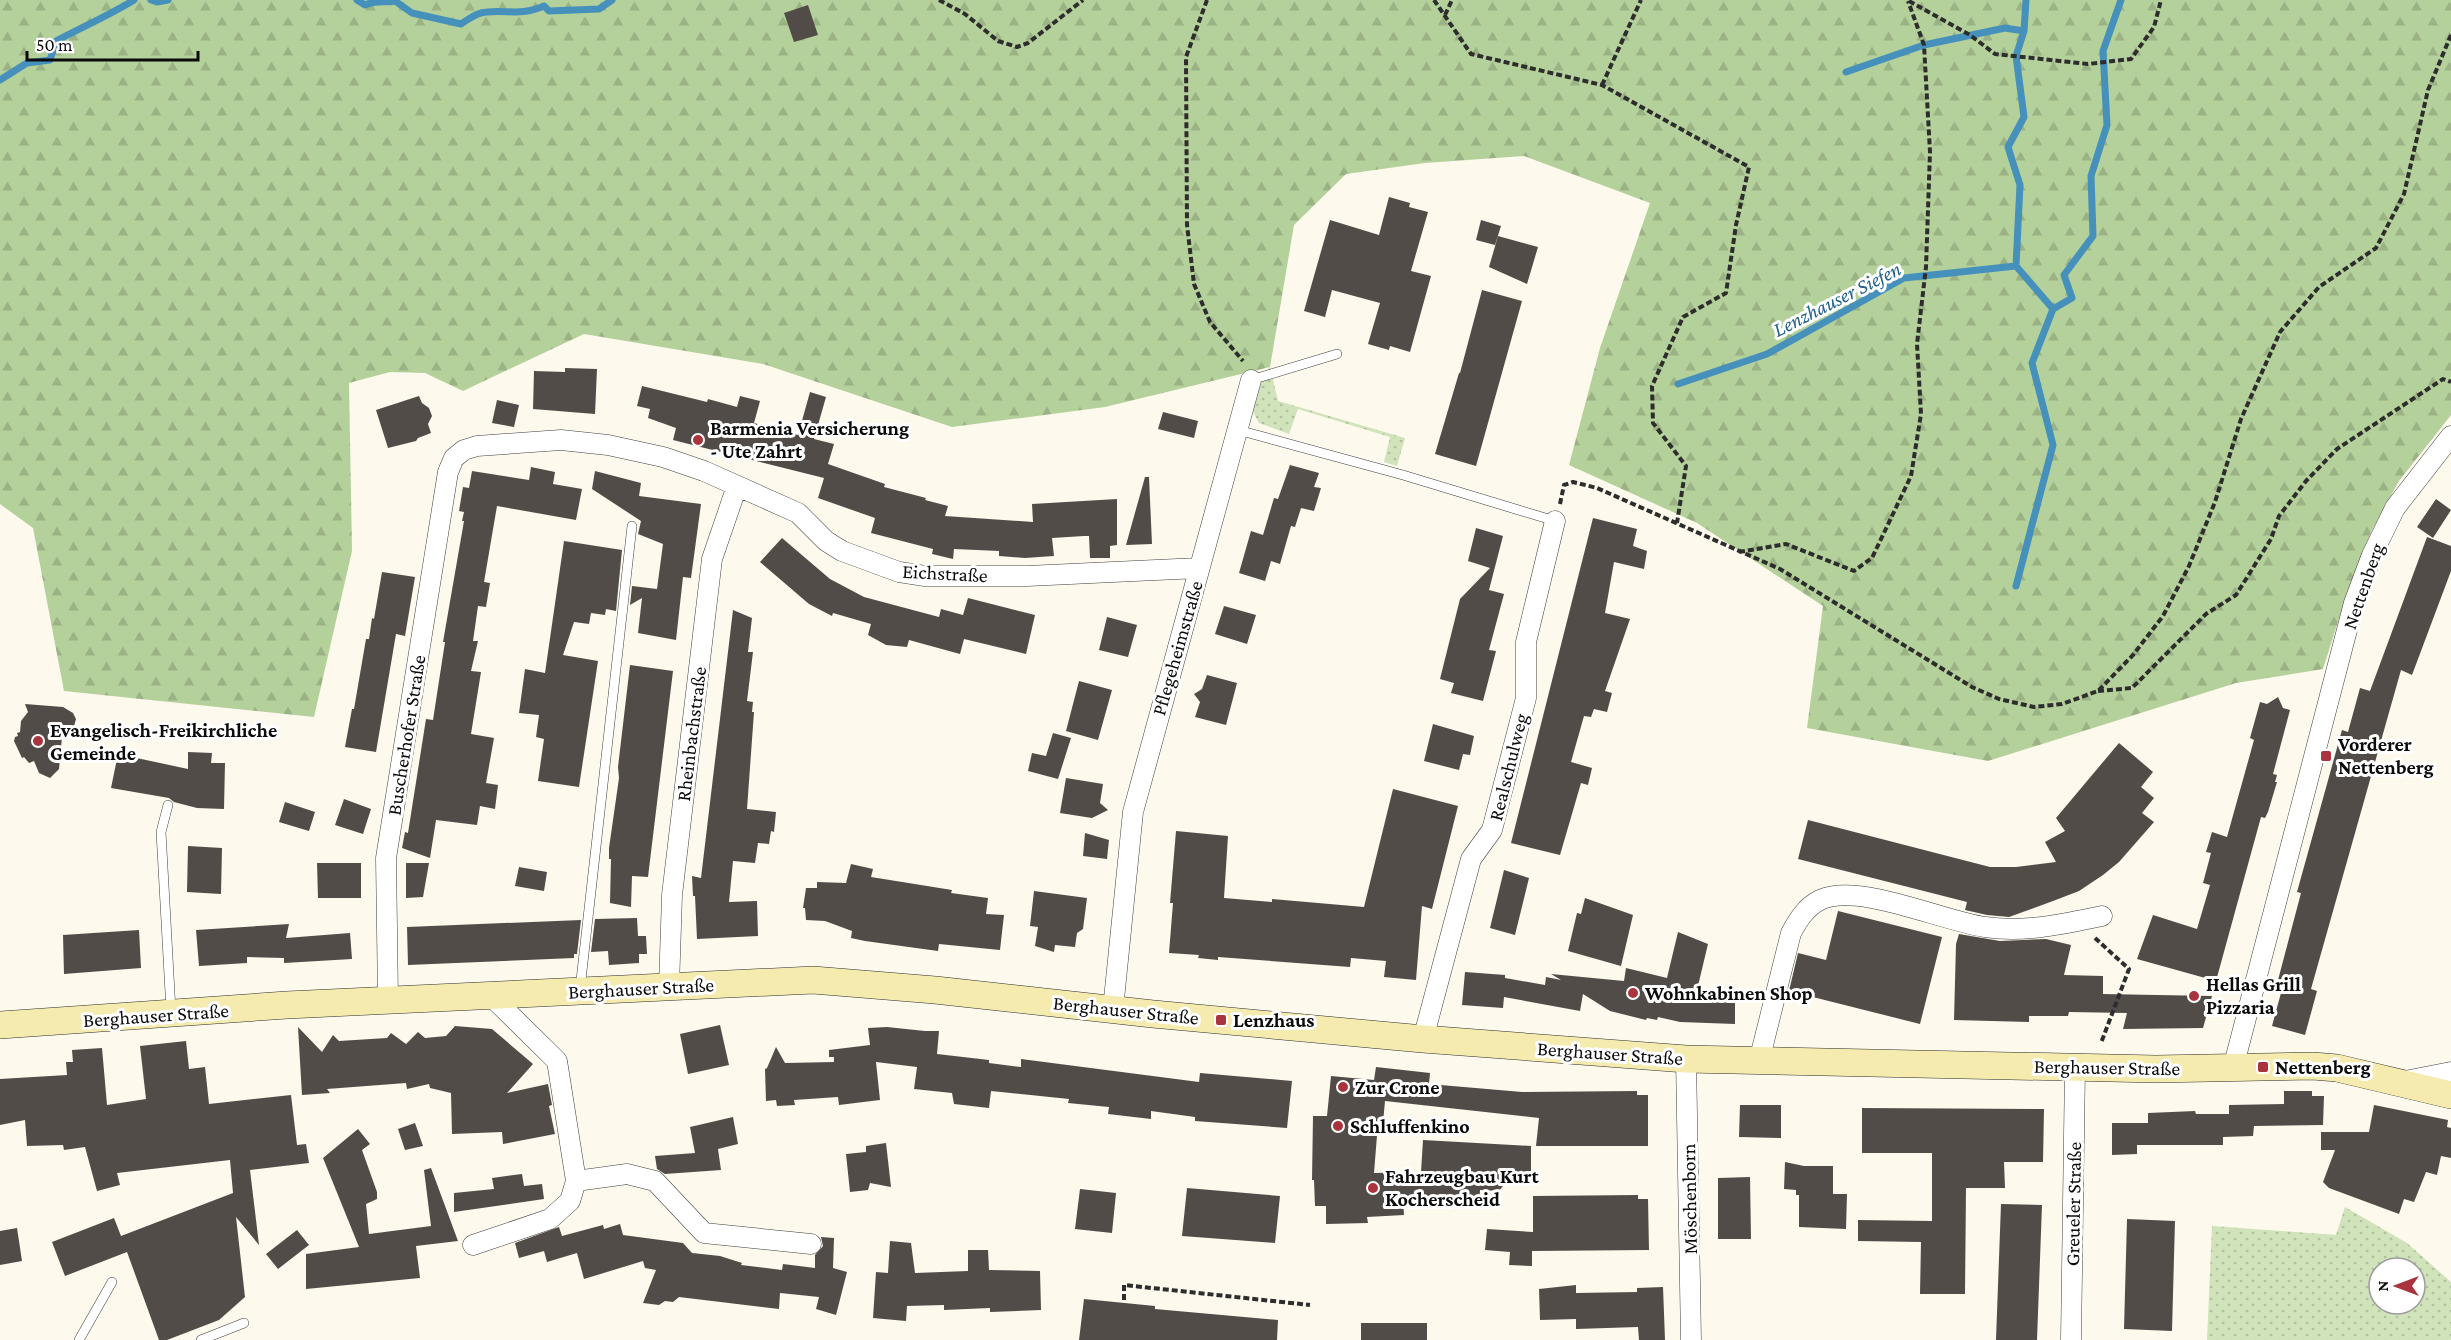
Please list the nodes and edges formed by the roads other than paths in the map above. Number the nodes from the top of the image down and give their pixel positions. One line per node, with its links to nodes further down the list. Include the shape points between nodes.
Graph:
1 (1337, 354): 2 (lane)
2 (1251, 380): 3 (street, Pflegeheimstraße)
3 (1238, 430): 7 (lane); 9 (street, Pflegeheimstraße)
4 (2451, 436): 23 (street, Nettenberg, via 2395,508 2355,603)
5 (448, 472): 6 (street, Eichstraße, via 454,458 477,446 561,440 608,445 663,458); 15 (street, Buscherhofer Straße, via 386,858)
6 (737, 486): 9 (street, Eichstraße, via 798,513 842,551 899,572 925,576 1027,576); 12 (street, Rheinbachstraße, via 712,559 672,895)
7 (1555, 521): 19 (street, Realschulweg, via 1526,642 1526,698 1492,830 1471,859)
8 (632, 526): 13 (lane)
9 (1199, 568): 16 (street, Pflegeheimstraße, via 1133,812)
10 (168, 805): 17 (lane, via 161,832)
11 (2102, 916): 21 (street, via 2033,930 1986,927 1862,897 1836,895 1821,900 1803,914 1791,933)
12 (669, 987): 13 (street, Berghauser Straße); 16 (street, Berghauser Straße, via 813,980)
13 (580, 992): 14 (street, Berghauser Straße)
14 (492, 997): 15 (street, Berghauser Straße); 27 (street, via 557,1061)
15 (388, 1000): 17 (street, Berghauser Straße)
16 (1113, 1009): 19 (street, Berghauser Straße)
17 (171, 1014): 18 (street, Berghauser Straße)
18 (0, 1025)
19 (1423, 1040): 20 (street, Berghauser Straße)
20 (1686, 1059): 21 (street, Berghauser Straße); 34 (street, Möschenborn)
21 (1759, 1061): 22 (street, Berghauser Straße)
22 (2075, 1068): 23 (street, Berghauser Straße); 35 (street, Greueler Straße)
23 (2233, 1068): 25 (street, Berghauser Straße, via 2337,1068)
24 (2451, 1072): 25 (street)
25 (2399, 1082): 26 (street, Berghauser Straße)
26 (2451, 1095)
27 (576, 1181): 28 (street, via 627,1174 655,1181 704,1233); 29 (street, via 570,1201 550,1219)
28 (811, 1244)
29 (472, 1245)
30 (112, 1282): 32 (lane)
31 (244, 1323): 33 (lane)
32 (78, 1340)
33 (201, 1340)
34 (1691, 1340)
35 (2071, 1340)

